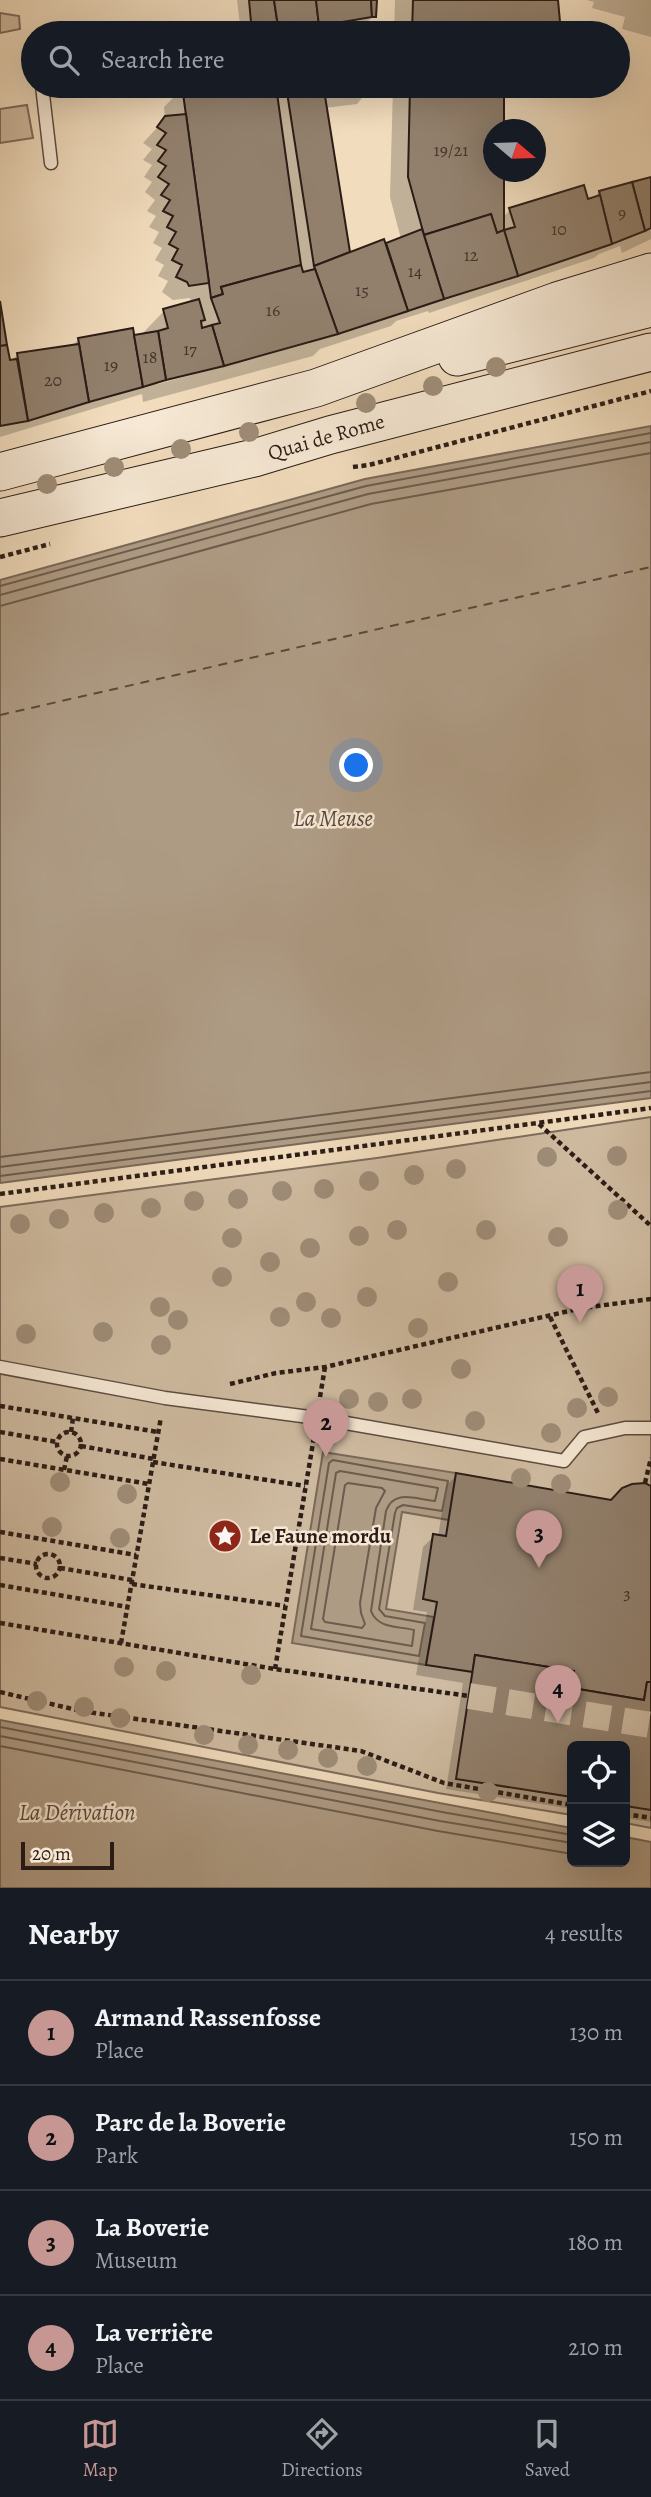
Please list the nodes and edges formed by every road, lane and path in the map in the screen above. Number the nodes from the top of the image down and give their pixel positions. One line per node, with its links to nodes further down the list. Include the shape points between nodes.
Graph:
1 (43, 98): 2 (lane)
2 (51, 163)
3 (651, 272): 6 (main road, via 556,301)
4 (651, 308): 6 (main road)
5 (651, 352): 8 (main road, Quai de Rome, via 254,458)
6 (316, 388): 7 (main road)
7 (0, 472)
8 (0, 519)
9 (651, 1108): 10 (path)
10 (538, 1123): 11 (path); 12 (path)
11 (0, 1194)
12 (651, 1226)
13 (651, 1299): 14 (path)
14 (550, 1317): 16 (path); 22 (path)
15 (0, 1367): 20 (lane, via 165,1398)
16 (325, 1367): 17 (path); 20 (path)
17 (226, 1384)
18 (0, 1406): 19 (path)
19 (74, 1418): 23 (path); 30 (path, via 158,1432)
20 (317, 1418): 22 (lane, via 564,1461 584,1437); 34 (path)
21 (651, 1428): 22 (lane)
22 (607, 1431)
23 (71, 1432): 25 (path); 26 (path)
24 (0, 1433): 25 (path)
25 (57, 1442): 27 (path)
26 (81, 1446): 27 (path, via 75,1455); 30 (path)
27 (67, 1456): 31 (path)
28 (651, 1458): 32 (path)
29 (0, 1459): 31 (path)
30 (153, 1460): 33 (path); 34 (path)
31 (64, 1470): 33 (path)
32 (645, 1483)
33 (149, 1484): 36 (path)
34 (306, 1486): 42 (path)
35 (0, 1532): 36 (path)
36 (136, 1555): 40 (path)
37 (0, 1558): 38 (path)
38 (37, 1564): 39 (path, via 37,1571 46,1577 57,1574); 39 (path, via 50,1553)
39 (60, 1567): 40 (path)
40 (132, 1582): 42 (path); 43 (path)
41 (0, 1585): 43 (path)
42 (285, 1606): 46 (path)
43 (128, 1607): 45 (path)
44 (0, 1623): 45 (path)
45 (121, 1643): 46 (path)
46 (275, 1669): 48 (path)
47 (0, 1692): 49 (path, via 81,1711 361,1751 444,1783)
48 (469, 1696)
49 (567, 1804)
50 (630, 1815): 51 (path)
51 (651, 1818)

